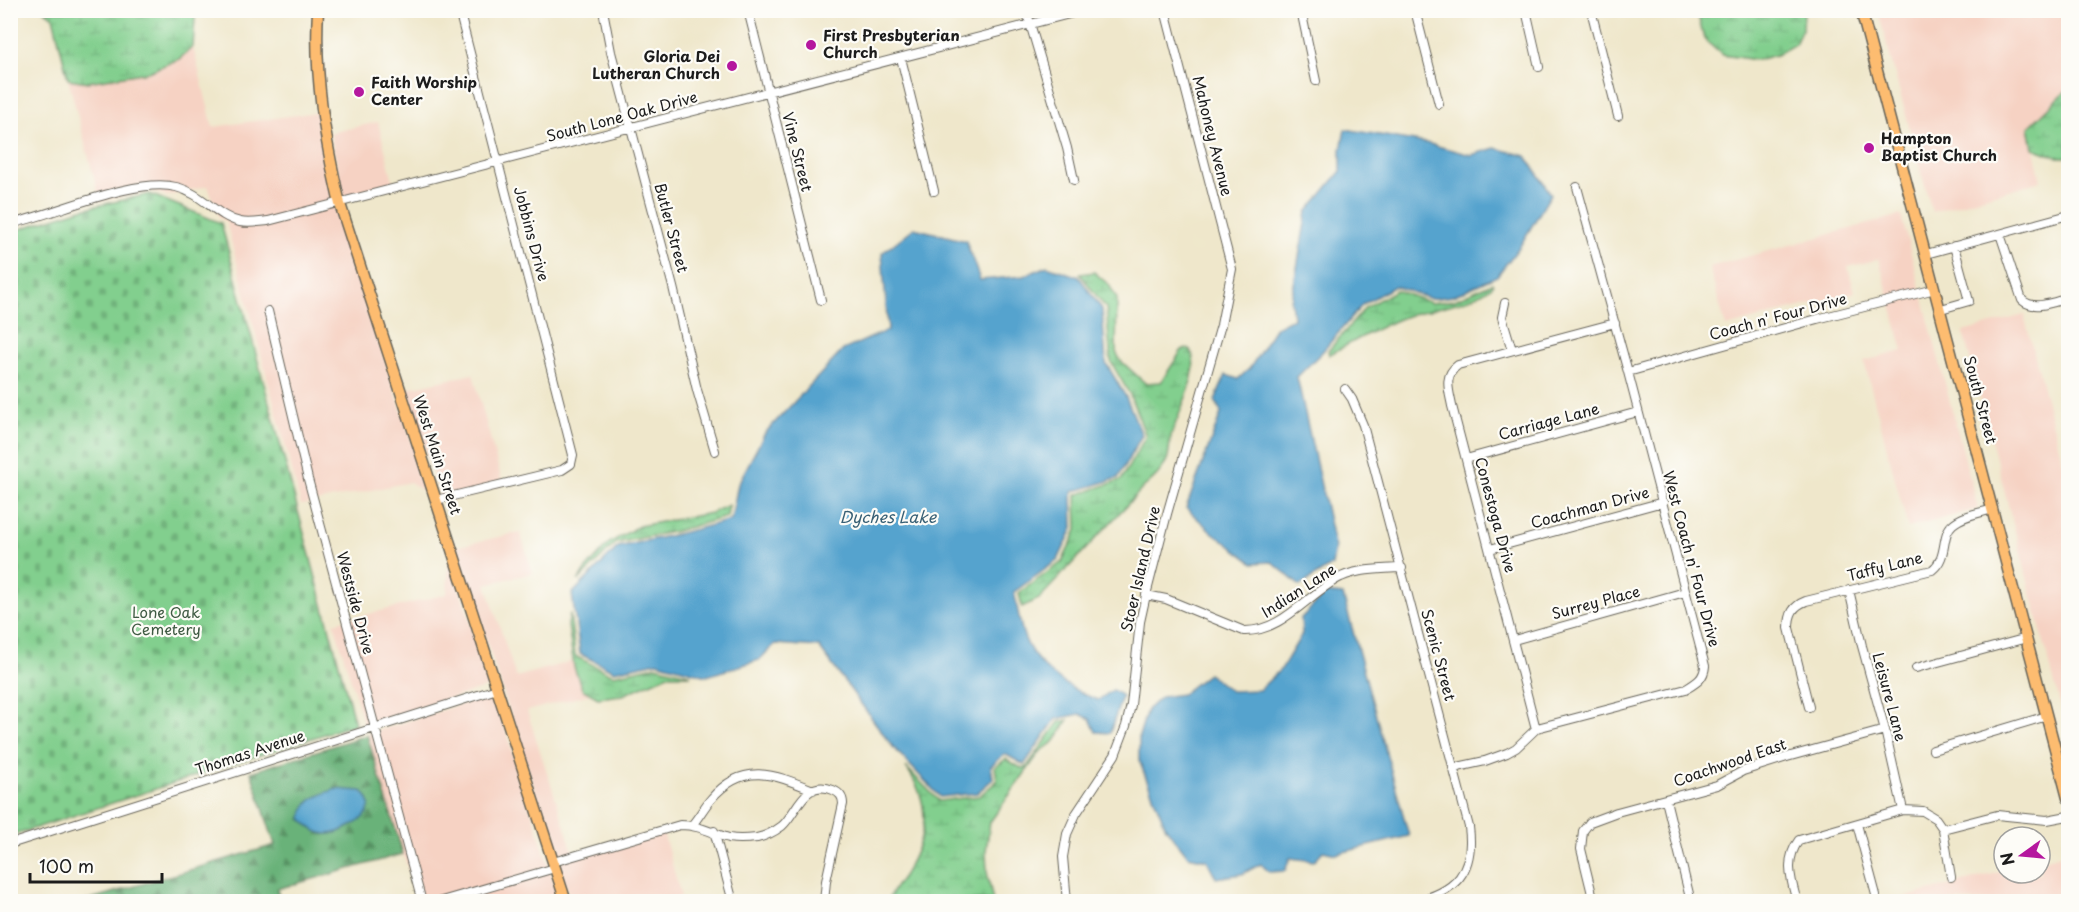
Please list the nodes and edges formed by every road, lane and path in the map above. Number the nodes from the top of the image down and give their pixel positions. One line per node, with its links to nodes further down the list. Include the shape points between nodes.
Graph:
1 (318, 10): 25 (main road, West Main Street, via 318,84)
2 (459, 10): 21 (street, Jobbins Drive)
3 (603, 10): 20 (street, Butler Street)
4 (748, 10): 17 (street, Vine Street)
5 (1026, 10): 13 (street)
6 (1085, 10): 13 (street, South Lone Oak Drive)
7 (1165, 10): 31 (street, Mahoney Avenue)
8 (1301, 10): 16 (street)
9 (1415, 10): 18 (street)
10 (1526, 10): 15 (street)
11 (1591, 10): 19 (street)
12 (1861, 10): 30 (main road, South Street)
13 (1030, 25): 14 (street, South Lone Oak Drive); 22 (street)
14 (901, 58): 17 (street, South Lone Oak Drive); 24 (street)
15 (1539, 67)
16 (1316, 81)
17 (769, 93): 20 (street, South Lone Oak Drive); 34 (street, Vine Street)
18 (1439, 104)
19 (1618, 116)
20 (632, 128): 21 (street, South Lone Oak Drive); 43 (street, Butler Street)
21 (498, 163): 25 (street, South Lone Oak Drive); 45 (street, Jobbins Drive, via 573,455 571,464 562,470)
22 (1074, 180)
23 (1577, 187): 38 (street, West Coach n' Four Drive)
24 (934, 191)
25 (340, 204): 27 (street, South Lone Oak Drive, via 268,221 240,222 195,193 151,184); 45 (main road, West Main Street)
26 (2068, 219): 28 (street, via 2065,216)
27 (10, 224)
28 (2000, 234): 29 (street); 33 (street, via 2027,305 2039,306)
29 (1954, 246): 30 (street); 36 (street, via 1969,301)
30 (1926, 254): 32 (main road, South Street)
31 (1232, 269): 52 (street, Stoer Island Drive, via 1224,314)
32 (1935, 289): 36 (main road, South Street); 40 (street, Coach n' Four Drive)
33 (2068, 298)
34 (821, 300)
35 (1505, 303): 39 (street, via 1502,317)
36 (1941, 309): 47 (main road, South Street)
37 (268, 311): 59 (street, Westside Drive)
38 (1615, 323): 39 (street, Conestoga Drive); 40 (street, West Coach n' Four Drive)
39 (1512, 350): 44 (street, Conestoga Drive, via 1458,365 1449,375 1447,385)
40 (1628, 372): 42 (street, West Coach n' Four Drive)
41 (1345, 389): 49 (street, Scenic Street, via 1363,424)
42 (1638, 412): 44 (street, Carriage Lane); 46 (street, West Coach n' Four Drive)
43 (715, 451)
44 (1466, 459): 48 (street, Conestoga Drive)
45 (436, 500): 56 (main road, West Main Street)
46 (1663, 502): 48 (street, Coachman Drive); 51 (street, West Coach n' Four Drive)
47 (1993, 509): 50 (street, Taffy Lane, via 1954,523 1941,560 1932,570); 53 (main road, South Street)
48 (1490, 549): 54 (street, Conestoga Drive)
49 (1401, 568): 52 (street, Indian Lane, via 1344,576 1274,624 1254,631 1244,631); 63 (street, Scenic Street)
50 (1849, 590): 57 (street, Taffy Lane, via 1806,600 1791,612 1789,628); 61 (street, Leisure Lane)
51 (1685, 592): 54 (street, Surrey Place); 60 (street, West Coach n' Four Drive, via 1705,666 1696,683 1686,689)
52 (1146, 594): 82 (street, Stoer Island Drive, via 1126,726 1115,755 1067,834)
53 (2027, 638): 55 (street); 58 (main road, South Street)
54 (1514, 640): 60 (street, Conestoga Drive)
55 (1916, 668)
56 (497, 689): 59 (street, Thomas Avenue); 74 (main road, West Main Street)
57 (1809, 707)
58 (2047, 716): 62 (street); 65 (main road, South Street)
59 (374, 727): 73 (street, Thomas Avenue); 77 (street, Westside Drive)
60 (1536, 729): 63 (street, West Coach n' Four Drive, via 1507,753)
61 (1885, 730): 66 (street, Coachwood East, via 1743,771 1717,785); 67 (street, Leisure Lane)
62 (1933, 750)
63 (1454, 768): 83 (street, Scenic Street, via 1469,827 1469,861 1450,887)
64 (813, 790): 70 (street, via 750,773 732,780 716,794); 72 (street, via 799,800 784,824 768,835 739,839); 81 (street, via 831,789 843,800)
65 (2068, 798)
66 (1666, 800): 84 (street, Coachwood East, via 1598,818 1586,826 1581,849); 85 (street)
67 (1903, 810): 69 (street); 71 (street, via 1930,814)
68 (2068, 816): 71 (street, via 2047,820 1997,815)
69 (1857, 824): 76 (street); 86 (street, via 1799,840 1789,859)
70 (692, 825): 72 (street); 74 (street, via 680,825)
71 (1943, 829): 75 (street)
72 (714, 831): 80 (street)
73 (10, 844)
74 (554, 865): 78 (street); 79 (main road, West Main Street)
75 (1951, 877)
76 (1876, 896)
77 (422, 902)
78 (438, 902)
79 (566, 902)
80 (733, 902)
81 (824, 902)
82 (1067, 902)
83 (1413, 902)
84 (1594, 902)
85 (1691, 902)
86 (1797, 902)

